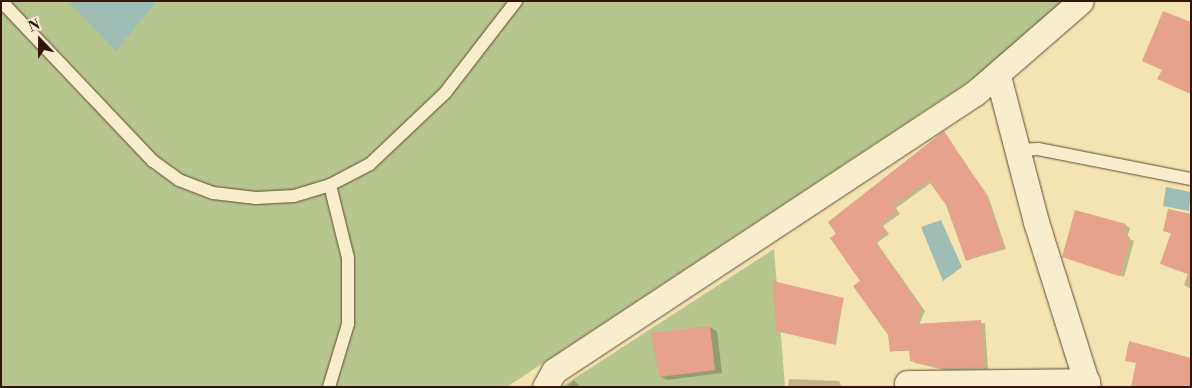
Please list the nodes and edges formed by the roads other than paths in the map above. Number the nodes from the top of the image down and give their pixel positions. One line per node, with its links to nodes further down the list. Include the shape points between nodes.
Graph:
1 (1, 1): 7 (lane, via 142,151 179,180 213,193 256,198 294,196)
2 (516, 1): 7 (lane, via 419,122 370,164)
3 (1081, 1): 4 (street, via 1025,45)
4 (998, 76): 5 (street); 11 (street, via 691,284 554,371)
5 (1017, 150): 6 (lane, via 1038,149); 9 (street)
6 (1191, 179)
7 (330, 185): 10 (lane, via 348,258 348,324)
8 (907, 382): 9 (street)
9 (1087, 384)
10 (329, 387)
11 (545, 387)

